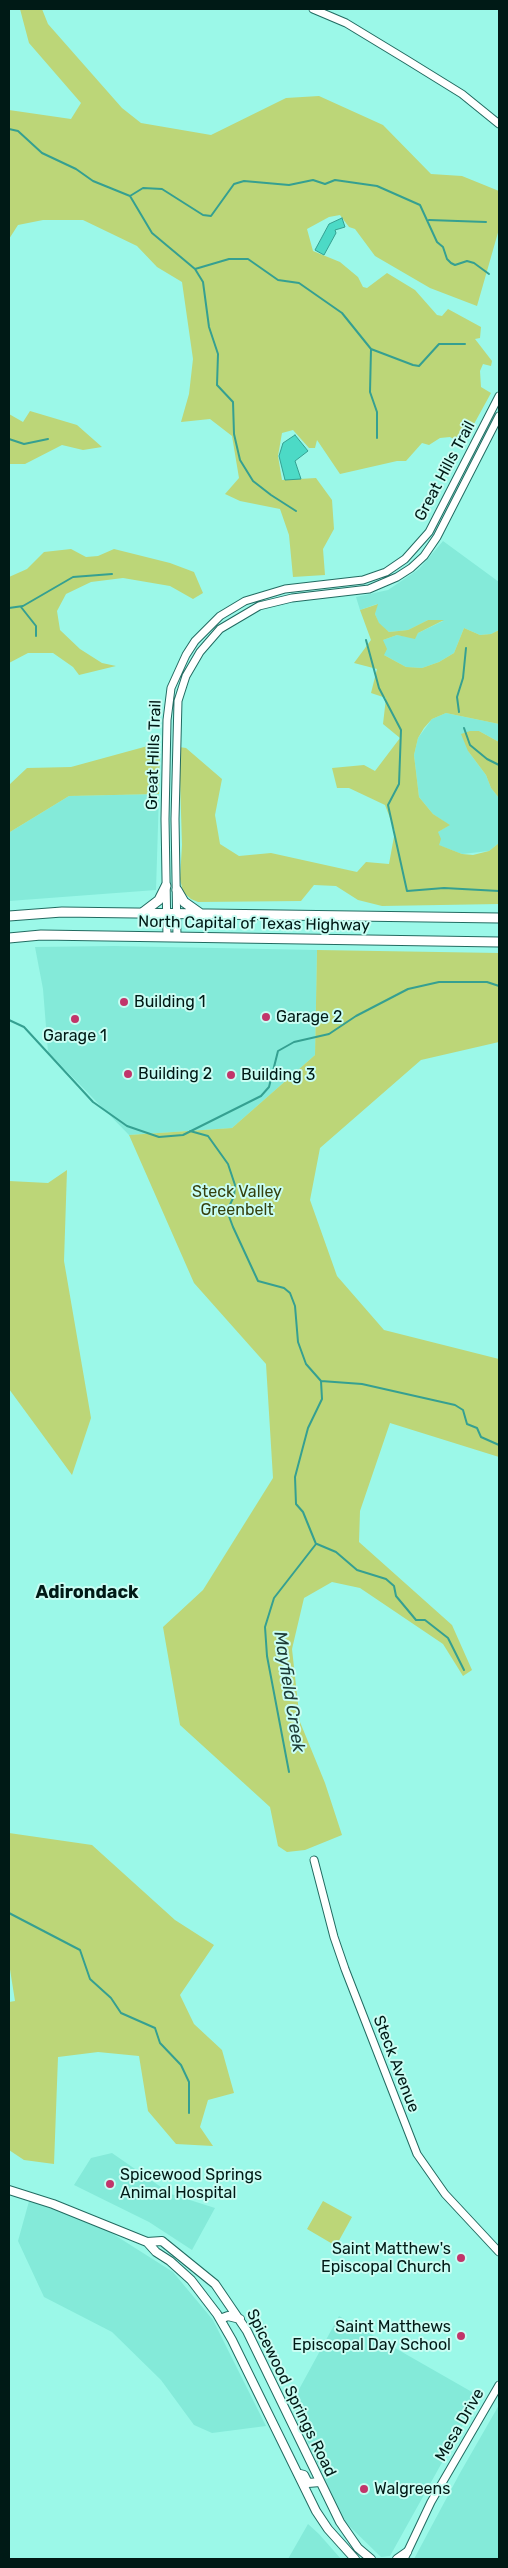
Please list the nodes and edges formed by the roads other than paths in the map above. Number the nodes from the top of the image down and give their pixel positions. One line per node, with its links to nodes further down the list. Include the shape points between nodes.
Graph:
1 (313, 9): 2 (street, via 346,23 462,94)
2 (499, 124)
3 (499, 396): 5 (street, Great Hills Trail, via 429,532 405,559 386,572 363,580 285,589 257,596 220,616 195,641 180,667 168,701)
4 (499, 416): 6 (street, Great Hills Trail, via 437,537 411,568 397,578 369,589 292,598 259,606 236,617 208,641 186,676 178,701)
5 (165, 819): 6 (street); 7 (street, Great Hills Trail)
6 (175, 819): 8 (street, Great Hills Trail)
7 (166, 886): 9 (highway, via 159,900); 10 (street, Great Hills Trail)
8 (177, 890): 11 (street, Great Hills Trail); 12 (highway, via 184,902)
9 (141, 913): 10 (highway, North Capital of Texas Highway); 13 (highway, North Capital of Texas Highway, via 62,912)
10 (166, 914): 11 (highway, North Capital of Texas Highway); 15 (street, Great Hills Trail)
11 (177, 914): 12 (highway, North Capital of Texas Highway); 16 (street, Great Hills Trail)
12 (201, 914): 14 (highway, North Capital of Texas Highway)
13 (9, 916)
14 (499, 918)
15 (167, 937): 16 (highway, North Capital of Texas Highway); 17 (highway, North Capital of Texas Highway, via 41,935)
16 (177, 937): 18 (highway, North Capital of Texas Highway)
17 (9, 938)
18 (499, 942)
19 (314, 1860): 22 (street, Steck Avenue, via 345,1969 417,2154 445,2194)
20 (9, 2190): 21 (main road, Spicewood Springs Road)
21 (147, 2242): 23 (main road, Spicewood Springs Road, via 191,2280); 24 (main road, Spicewood Springs Road, via 162,2241 190,2261 215,2284)
22 (499, 2252)
23 (220, 2319): 24 (main road, via 228,2316); 26 (main road, Spicewood Springs Road)
24 (240, 2319): 27 (main road, Spicewood Springs Road)
25 (499, 2385): 28 (street, Mesa Drive, via 431,2502)
26 (298, 2474): 27 (main road, via 304,2475 311,2484); 29 (main road, Spicewood Springs Road, via 320,2517)
27 (320, 2482): 30 (main road, Spicewood Springs Road, via 351,2539)
28 (406, 2556): 31 (main road)
29 (355, 2559)
30 (371, 2559)
31 (397, 2559)

